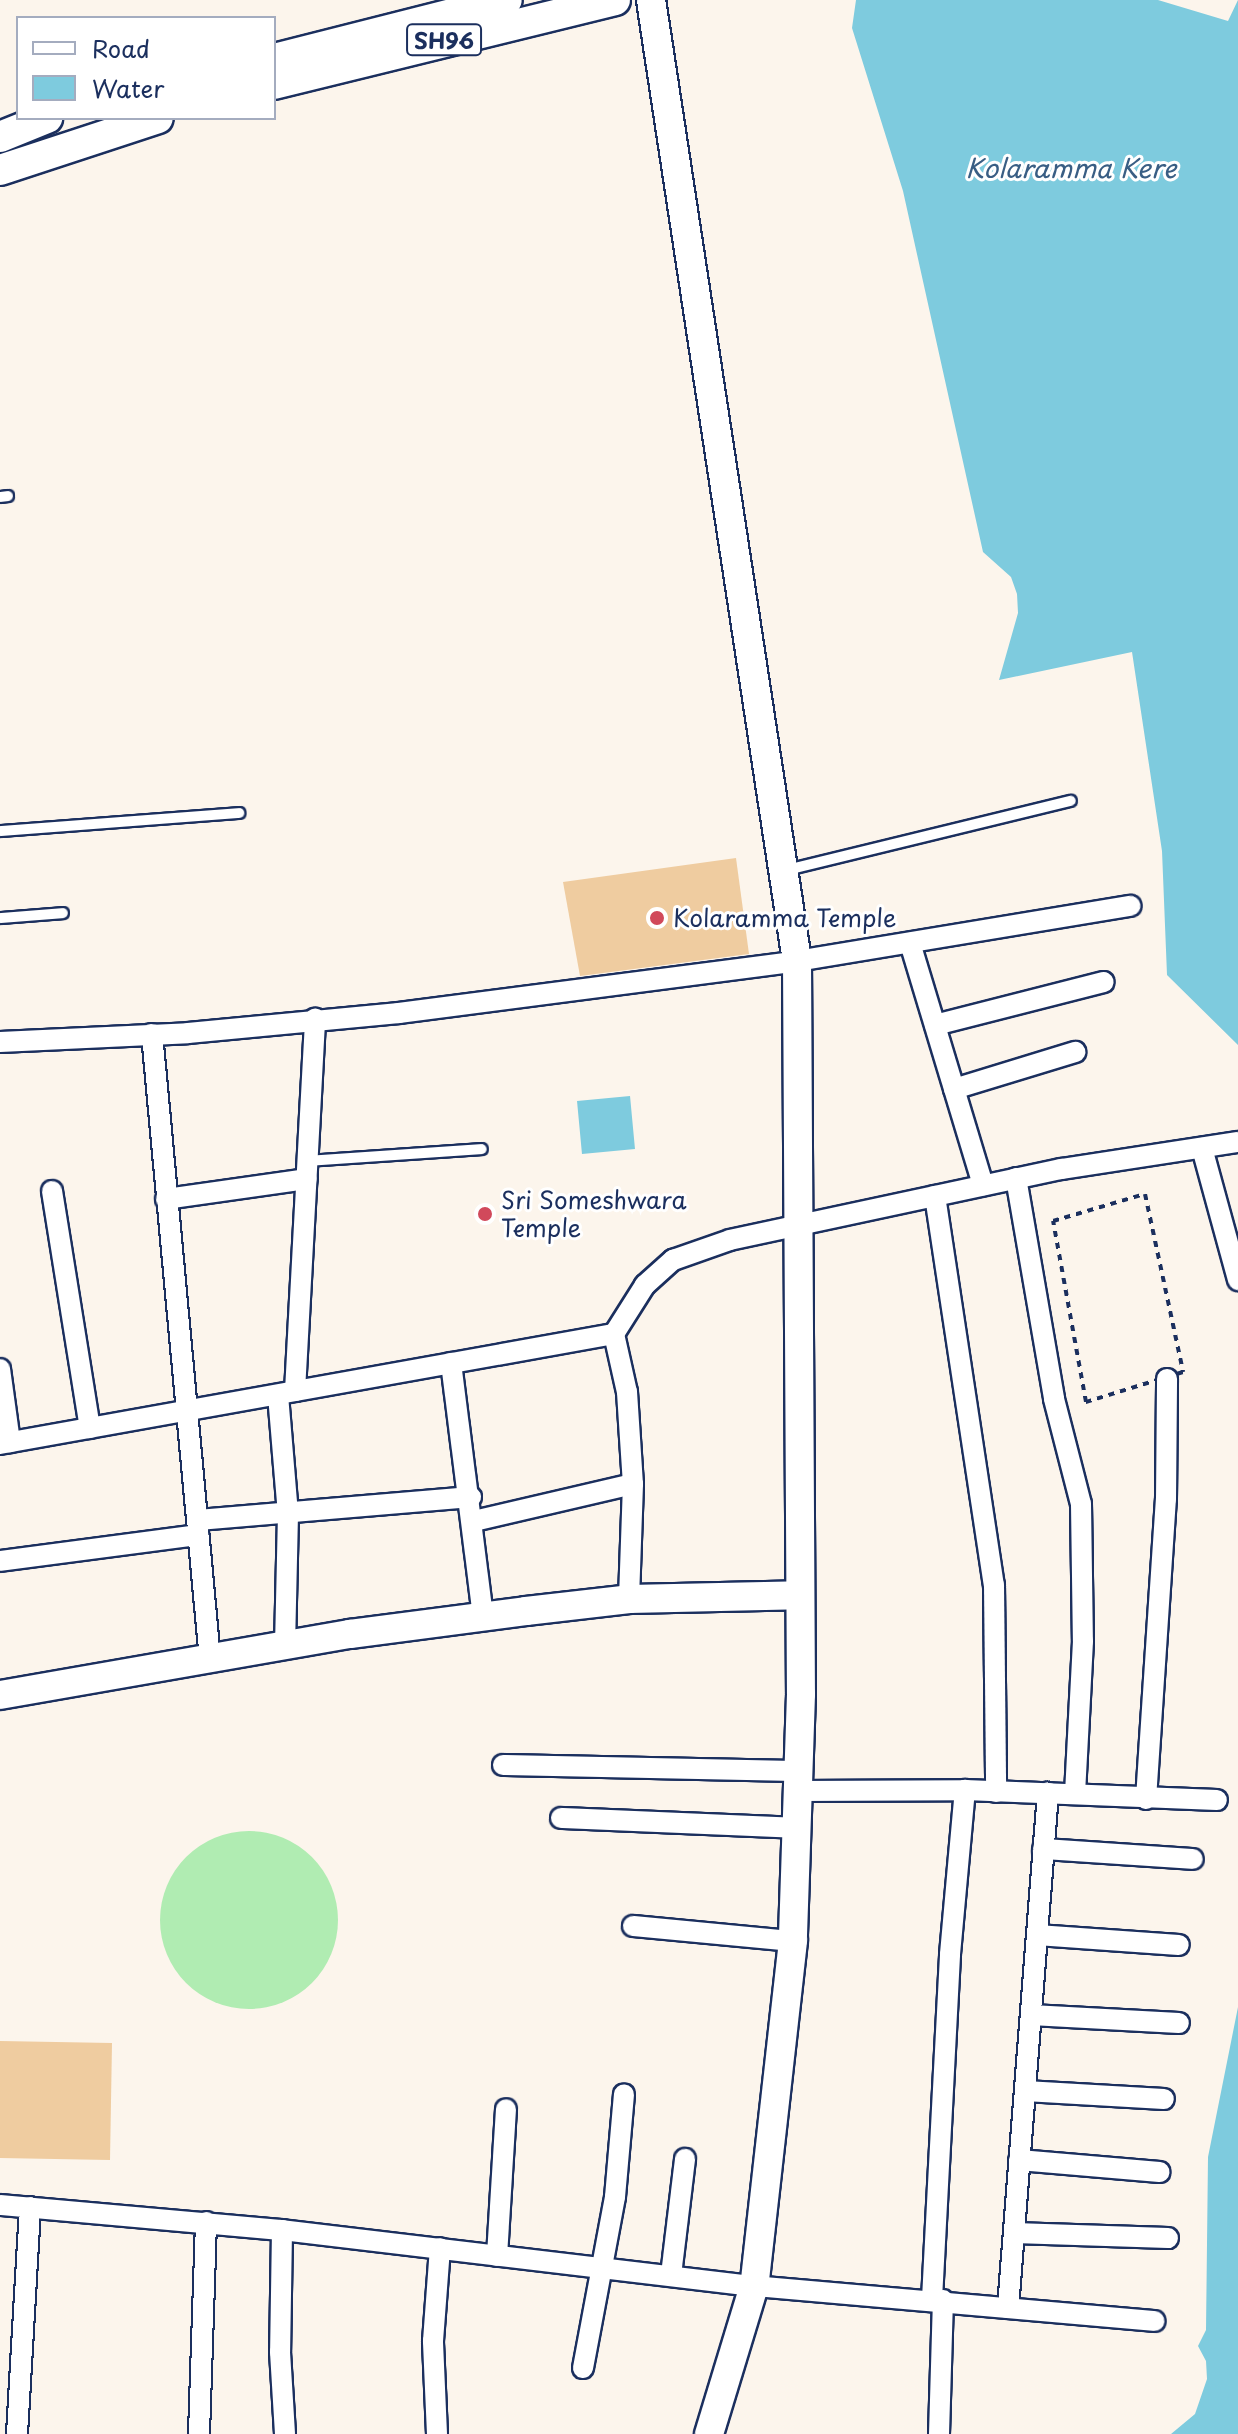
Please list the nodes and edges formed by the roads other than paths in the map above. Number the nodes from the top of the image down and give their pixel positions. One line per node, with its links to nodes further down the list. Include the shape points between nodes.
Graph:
1 (507, 0): 4 (main road, SH96)
2 (615, 0): 5 (main road, SH96)
3 (651, 0): 13 (street)
4 (276, 58)
5 (276, 84)
6 (42, 120): 8 (main road)
7 (152, 120): 9 (main road)
8 (0, 137)
9 (0, 170)
10 (1071, 801): 13 (lane)
11 (239, 813): 12 (lane)
12 (0, 831)
13 (785, 871): 18 (street)
14 (1131, 906): 17 (street)
15 (63, 913): 16 (lane)
16 (0, 918)
17 (910, 943): 18 (street); 21 (street)
18 (797, 961): 20 (street); 35 (street)
19 (1104, 982): 21 (street)
20 (315, 1019): 22 (street); 29 (street)
21 (935, 1025): 25 (street)
22 (152, 1034): 23 (street); 34 (street)
23 (0, 1042)
24 (1075, 1052): 25 (street)
25 (954, 1089): 31 (street)
26 (1238, 1142): 27 (street)
27 (1202, 1148): 30 (street); 36 (street)
28 (482, 1149): 29 (lane)
29 (308, 1170): 34 (street); 41 (street)
30 (1016, 1178): 31 (street); 62 (street, via 1054,1399 1081,1504 1083,1641)
31 (983, 1185): 33 (street)
32 (52, 1191): 43 (street)
33 (935, 1196): 35 (street); 60 (street, via 994,1585)
34 (166, 1199): 42 (street)
35 (794, 1227): 37 (street, via 730,1240 673,1260 645,1285); 51 (street)
36 (1238, 1280)
37 (614, 1334): 38 (street); 45 (street, via 627,1392)
38 (451, 1363): 41 (street); 46 (street)
39 (0, 1369): 44 (street)
40 (1167, 1379): 63 (street, via 1166,1499)
41 (286, 1393): 42 (street); 47 (street)
42 (184, 1413): 43 (street); 49 (street)
43 (90, 1428): 44 (street)
44 (5, 1443)
45 (633, 1484): 48 (street); 52 (street)
46 (471, 1497): 47 (street); 48 (street)
47 (288, 1514): 49 (street); 54 (street)
48 (474, 1521): 53 (street)
49 (198, 1528): 50 (street); 55 (street)
50 (0, 1561)
51 (799, 1595): 52 (street); 58 (street)
52 (629, 1599): 53 (street)
53 (483, 1618): 54 (street)
54 (285, 1647): 55 (street)
55 (210, 1659): 56 (street)
56 (0, 1695)
57 (503, 1765): 58 (street)
58 (797, 1781): 59 (street); 66 (street)
59 (965, 1790): 60 (street); 93 (street, via 950,1954)
60 (996, 1792): 61 (street)
61 (1048, 1793): 62 (street); 67 (street)
62 (1075, 1794): 63 (street)
63 (1146, 1799): 64 (street)
64 (1217, 1800)
65 (561, 1818): 66 (street)
66 (796, 1828): 71 (street)
67 (1043, 1849): 68 (street); 70 (street)
68 (1193, 1859)
69 (633, 1926): 71 (street)
70 (1037, 1935): 72 (street); 73 (street)
71 (793, 1941): 92 (street)
72 (1179, 1945)
73 (1031, 2015): 74 (street); 75 (street)
74 (1179, 2023)
75 (1025, 2091): 77 (street); 80 (street)
76 (624, 2094): 90 (street)
77 (1164, 2099)
78 (506, 2109): 89 (street)
79 (685, 2159): 91 (street)
80 (1019, 2160): 81 (street); 86 (street)
81 (1159, 2172)
82 (0, 2205): 83 (street)
83 (30, 2207): 84 (street); 97 (street)
84 (206, 2222): 85 (street); 98 (street)
85 (282, 2230): 88 (street); 99 (street)
86 (1014, 2233): 87 (street); 94 (street)
87 (1168, 2238)
88 (440, 2248): 89 (street); 100 (street, via 433,2341)
89 (497, 2256): 90 (street)
90 (604, 2268): 91 (street); 96 (street)
91 (671, 2275): 92 (street)
92 (754, 2286): 93 (street); 101 (street)
93 (937, 2300): 94 (street); 102 (street)
94 (1008, 2308): 95 (street)
95 (1154, 2321)
96 (583, 2368)
97 (17, 2434)
98 (199, 2434)
99 (285, 2434)
100 (437, 2434)
101 (709, 2434)
102 (939, 2434)

